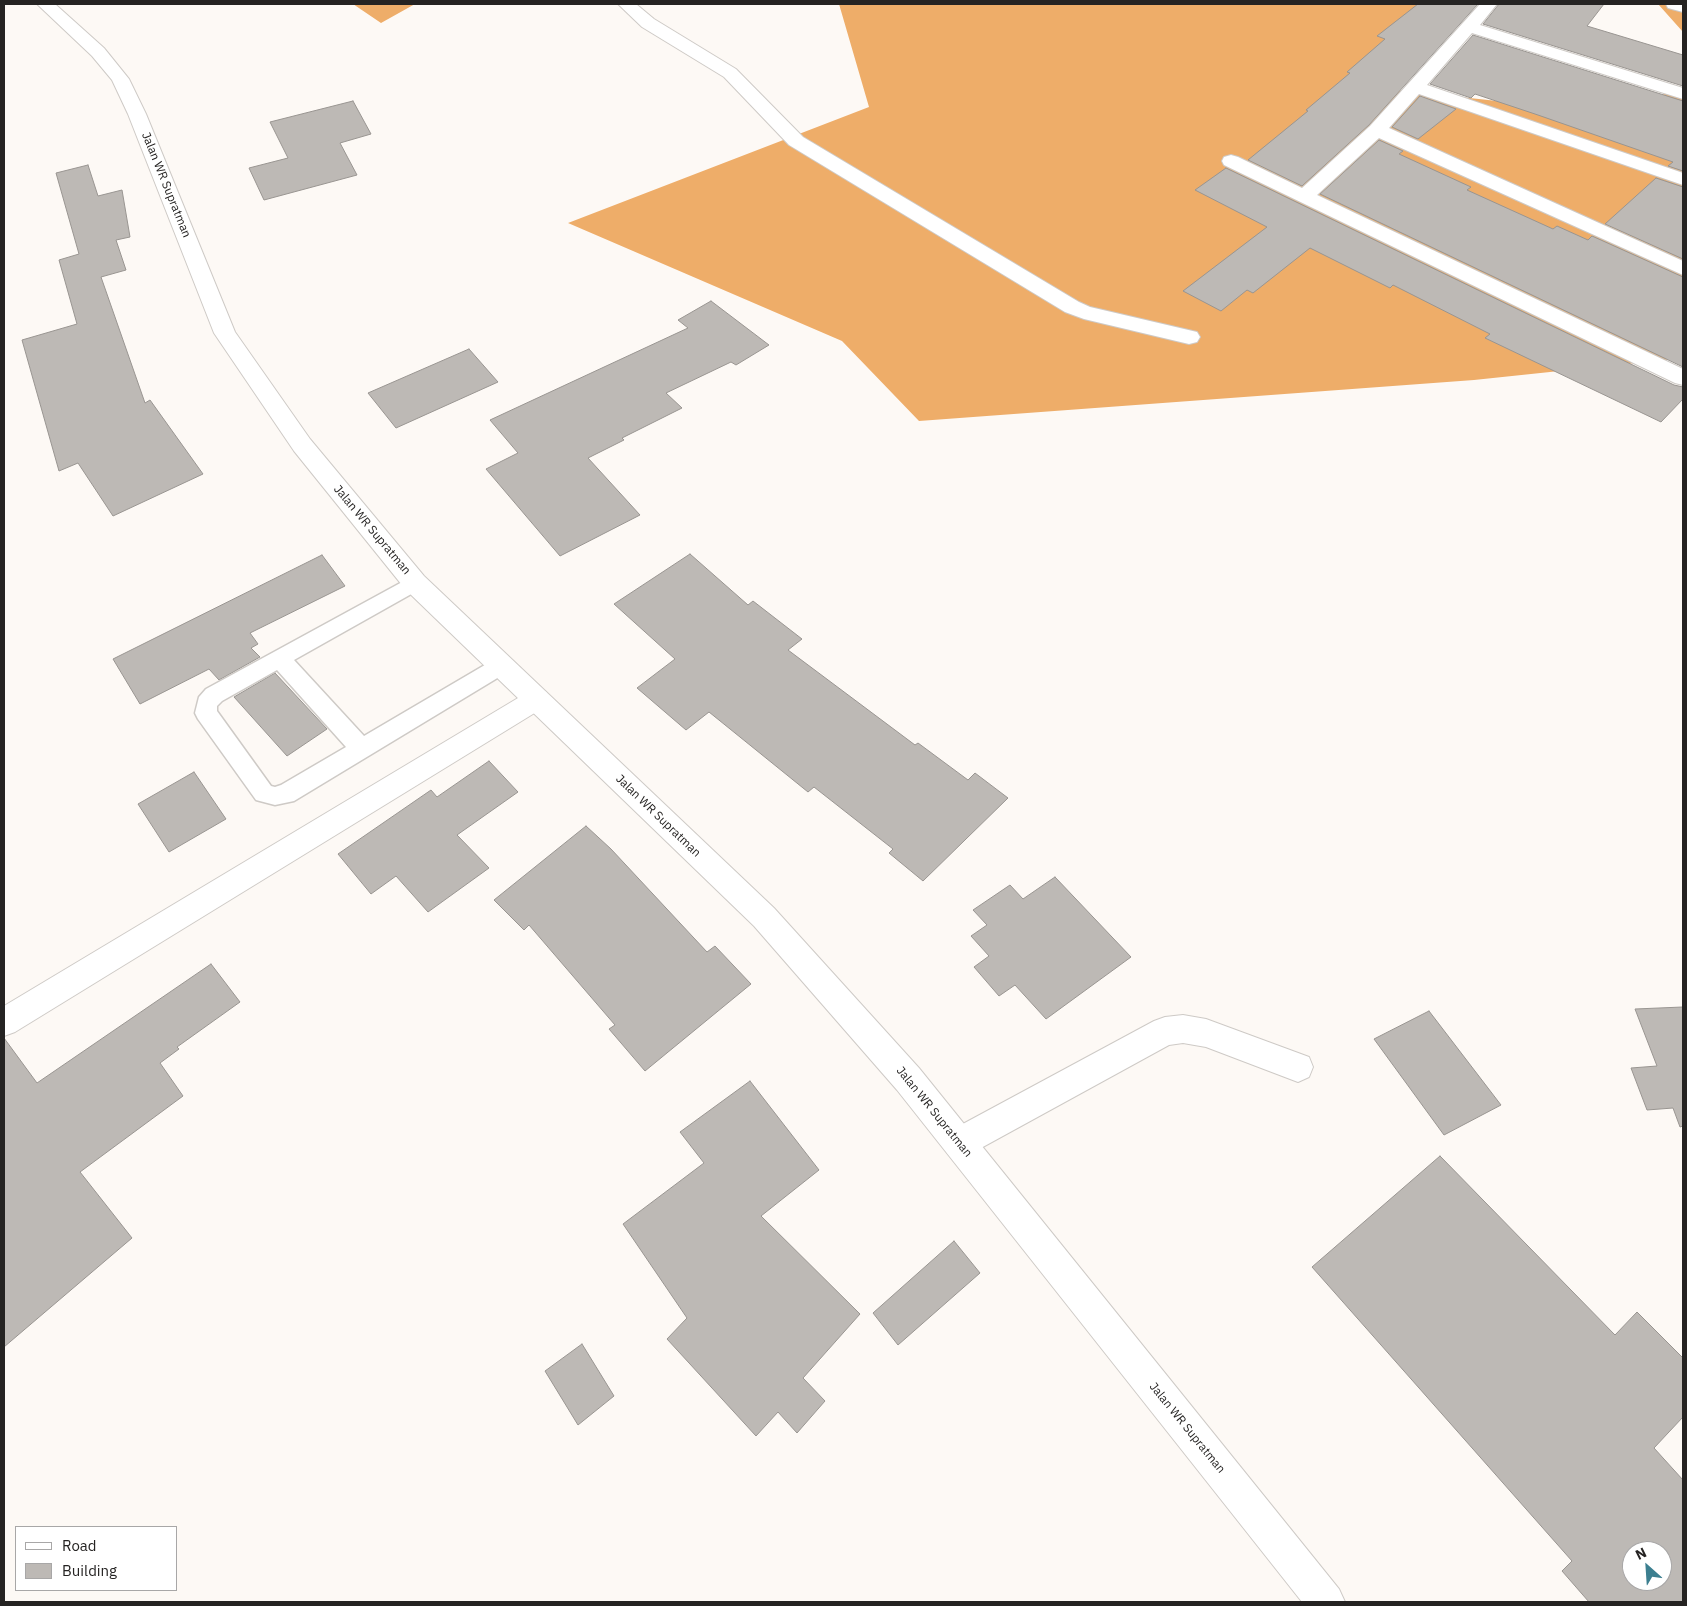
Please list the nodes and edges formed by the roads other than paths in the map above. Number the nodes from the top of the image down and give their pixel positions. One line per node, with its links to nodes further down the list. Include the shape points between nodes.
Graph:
1 (45, 4): 16 (main road, Jalan WR Supratman, via 98,52 120,79 225,332 302,445)
2 (626, 4): 14 (main road, via 648,23 730,73 796,141 1072,307)
3 (1489, 4): 6 (main road)
4 (1674, 4): 5 (main road)
5 (1683, 7)
6 (1470, 28): 7 (main road); 8 (main road)
7 (1416, 87): 9 (main road); 11 (main road)
8 (1683, 94)
9 (1377, 130): 12 (main road); 13 (main road)
10 (1231, 161): 12 (main road)
11 (1683, 179)
12 (1304, 196): 15 (main road)
13 (1683, 269)
14 (1189, 337)
15 (1683, 378)
16 (415, 583): 17 (lane); 18 (main road, Jalan WR Supratman)
17 (280, 659): 20 (lane); 20 (lane, via 214,695 207,704 206,713 264,793 286,794)
18 (502, 665): 19 (main road, Jalan WR Supratman); 20 (lane)
19 (536, 700): 21 (main road); 23 (main road, Jalan WR Supratman, via 764,917 908,1079)
20 (362, 749)
21 (4, 1022)
22 (1298, 1067): 23 (main road, via 1206,1033 1183,1029 1165,1031)
23 (959, 1143): 24 (main road, Jalan WR Supratman)
24 (1326, 1602)

